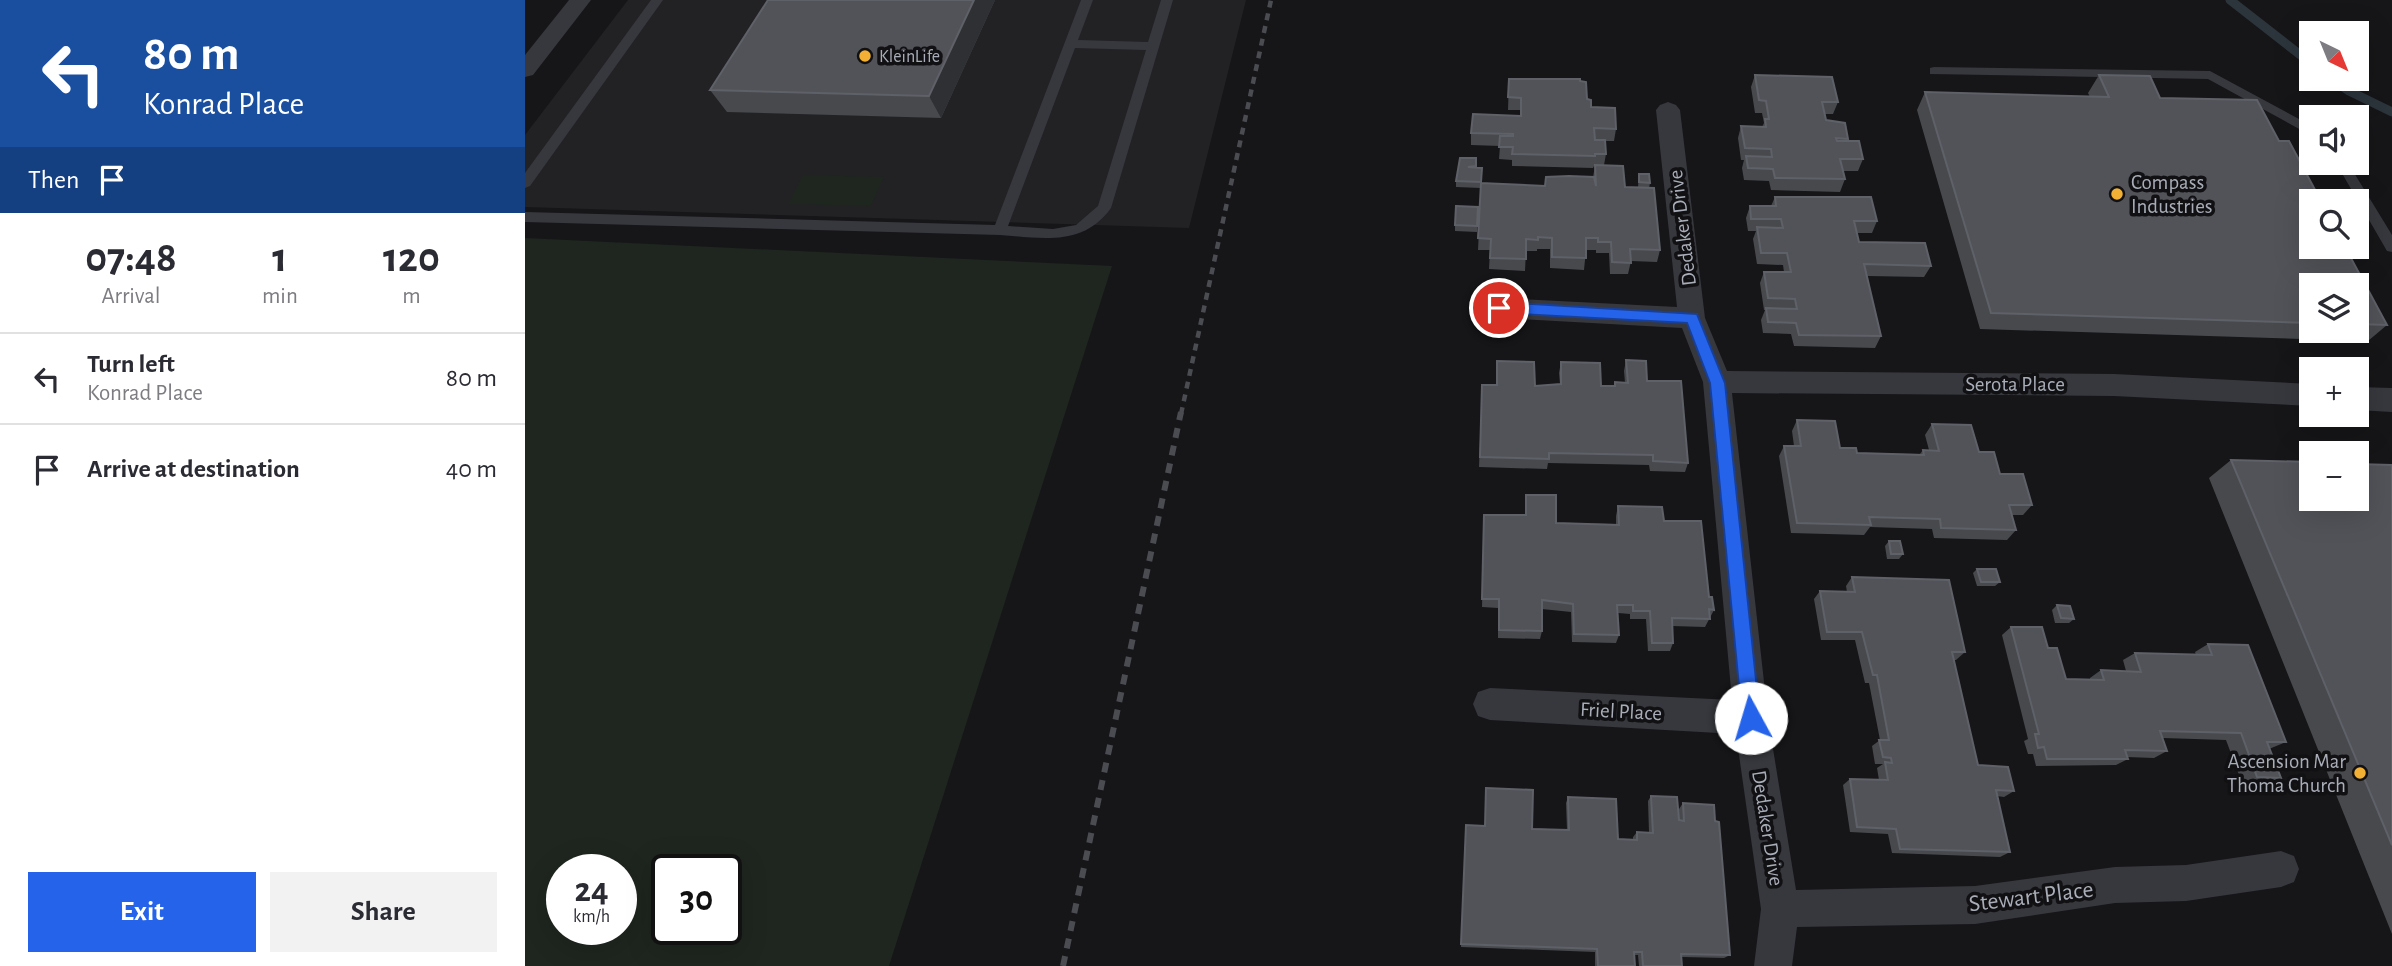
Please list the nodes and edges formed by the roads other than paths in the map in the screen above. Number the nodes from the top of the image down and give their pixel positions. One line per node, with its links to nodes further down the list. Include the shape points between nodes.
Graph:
1 (580, 0): 7 (street)
2 (657, 0): 12 (lane)
3 (1087, 0): 5 (lane)
4 (1167, 0): 6 (lane)
5 (1070, 44): 6 (lane); 14 (lane)
6 (1153, 46): 14 (lane, via 1104,208 1080,229 1053,234)
7 (525, 71)
8 (1934, 71): 10 (lane, via 2210,75)
9 (1668, 110): 17 (street, Dedaker Drive)
10 (2299, 125)
11 (2349, 175): 15 (lane)
12 (525, 183)
13 (525, 216): 14 (lane)
14 (1000, 230)
15 (2392, 247)
16 (1499, 308): 17 (street)
17 (1692, 318): 18 (street, Dedaker Drive)
18 (1717, 383): 19 (street, Serota Place, via 2114,385); 23 (street, Dedaker Drive)
19 (2299, 394)
20 (2369, 399): 21 (street)
21 (2392, 400)
22 (1490, 704): 23 (street, Friel Place)
23 (1751, 718): 25 (street, Dedaker Drive)
24 (2281, 869): 25 (street, Stewart Place, via 2186,883 2115,885 1975,905)
25 (1780, 908): 26 (street, Dedaker Drive)
26 (1773, 966)

